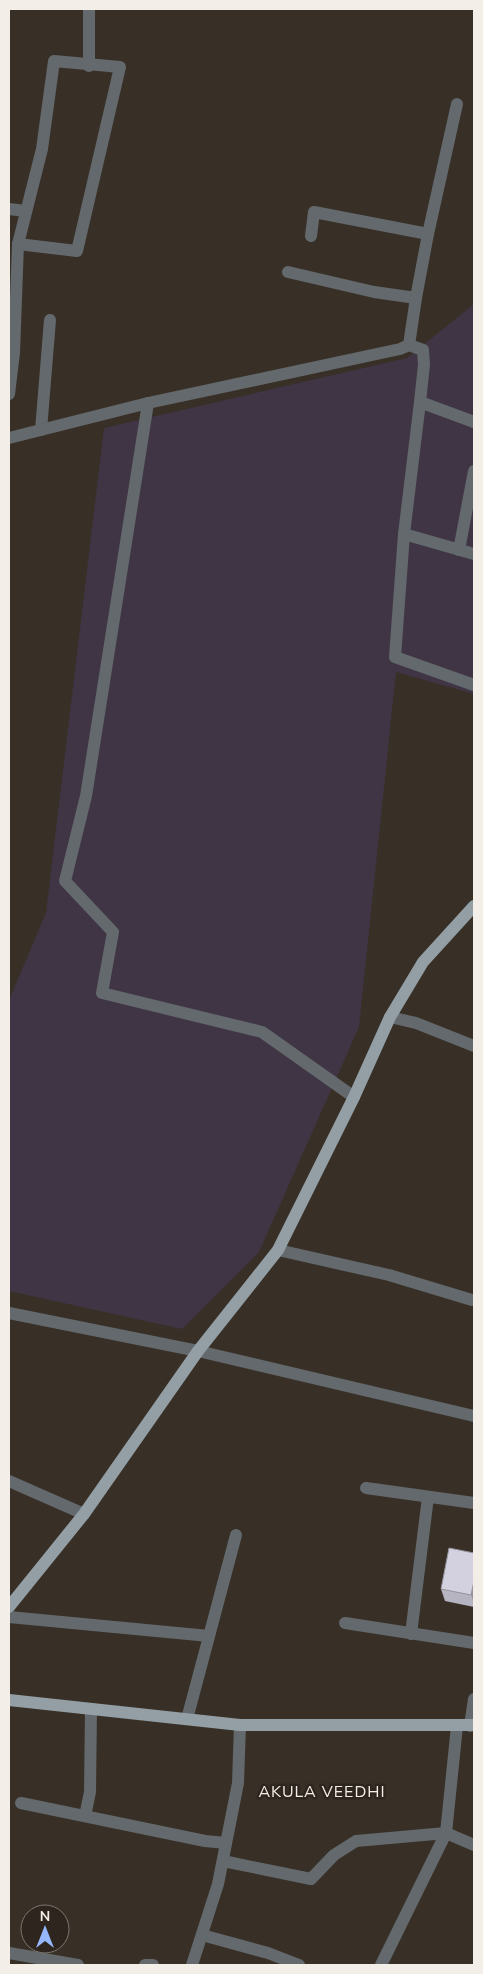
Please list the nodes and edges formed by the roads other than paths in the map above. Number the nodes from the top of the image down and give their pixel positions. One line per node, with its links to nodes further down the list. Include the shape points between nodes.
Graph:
1 (89, 9): 2 (street)
2 (89, 63): 5 (street, via 54,61 42,149); 8 (street, via 120,67 77,251)
3 (457, 104): 6 (street)
4 (9, 209): 5 (street)
5 (26, 211): 8 (street)
6 (428, 234): 7 (street, via 314,212); 10 (street)
7 (311, 236)
8 (18, 244): 13 (street, via 14,353)
9 (288, 272): 10 (street)
10 (416, 298): 12 (street)
11 (50, 320): 17 (street)
12 (409, 345): 14 (street, via 423,350); 15 (street)
13 (9, 394)
14 (420, 402): 16 (street); 20 (street)
15 (148, 404): 17 (street); 27 (street, via 86,796 65,881 113,932 102,993 262,1032)
16 (474, 422)
17 (40, 430): 18 (street)
18 (9, 438)
19 (474, 471): 21 (street)
20 (404, 534): 21 (street); 23 (street, via 395,656)
21 (459, 550): 22 (street)
22 (474, 554)
23 (474, 685)
24 (473, 911): 25 (main road, via 423,962)
25 (390, 1018): 26 (street, via 416,1023); 27 (main road)
26 (474, 1046)
27 (354, 1097): 28 (main road)
28 (278, 1250): 29 (street, via 389,1275); 31 (main road)
29 (472, 1300)
30 (9, 1314): 31 (street)
31 (198, 1351): 32 (street); 37 (main road)
32 (474, 1416)
33 (9, 1482): 37 (street)
34 (366, 1488): 35 (street)
35 (428, 1497): 36 (street); 43 (street)
36 (474, 1503)
37 (84, 1514): 39 (main road)
38 (236, 1535): 44 (street)
39 (13, 1592): 40 (main road)
40 (9, 1607)
41 (9, 1618): 44 (street)
42 (345, 1623): 43 (street)
43 (411, 1634): 45 (street)
44 (209, 1636): 49 (street)
45 (474, 1644)
46 (474, 1699): 52 (street)
47 (9, 1700): 48 (main road)
48 (91, 1709): 49 (main road); 54 (street, via 90,1792)
49 (187, 1719): 50 (main road)
50 (240, 1725): 51 (main road); 56 (street, via 238,1783)
51 (457, 1726): 52 (main road); 55 (street)
52 (472, 1726)
53 (21, 1803): 54 (street)
54 (85, 1816): 56 (street)
55 (446, 1833): 57 (street); 58 (street, via 356,1841 334,1855 312,1879); 66 (street)
56 (226, 1843): 58 (street)
57 (474, 1845)
58 (223, 1861): 59 (street)
59 (202, 1935): 64 (street); 65 (street)
60 (9, 1953): 61 (street)
61 (78, 1965)
62 (145, 1965): 63 (street)
63 (153, 1965)
64 (192, 1965)
65 (299, 1965)
66 (381, 1965)

